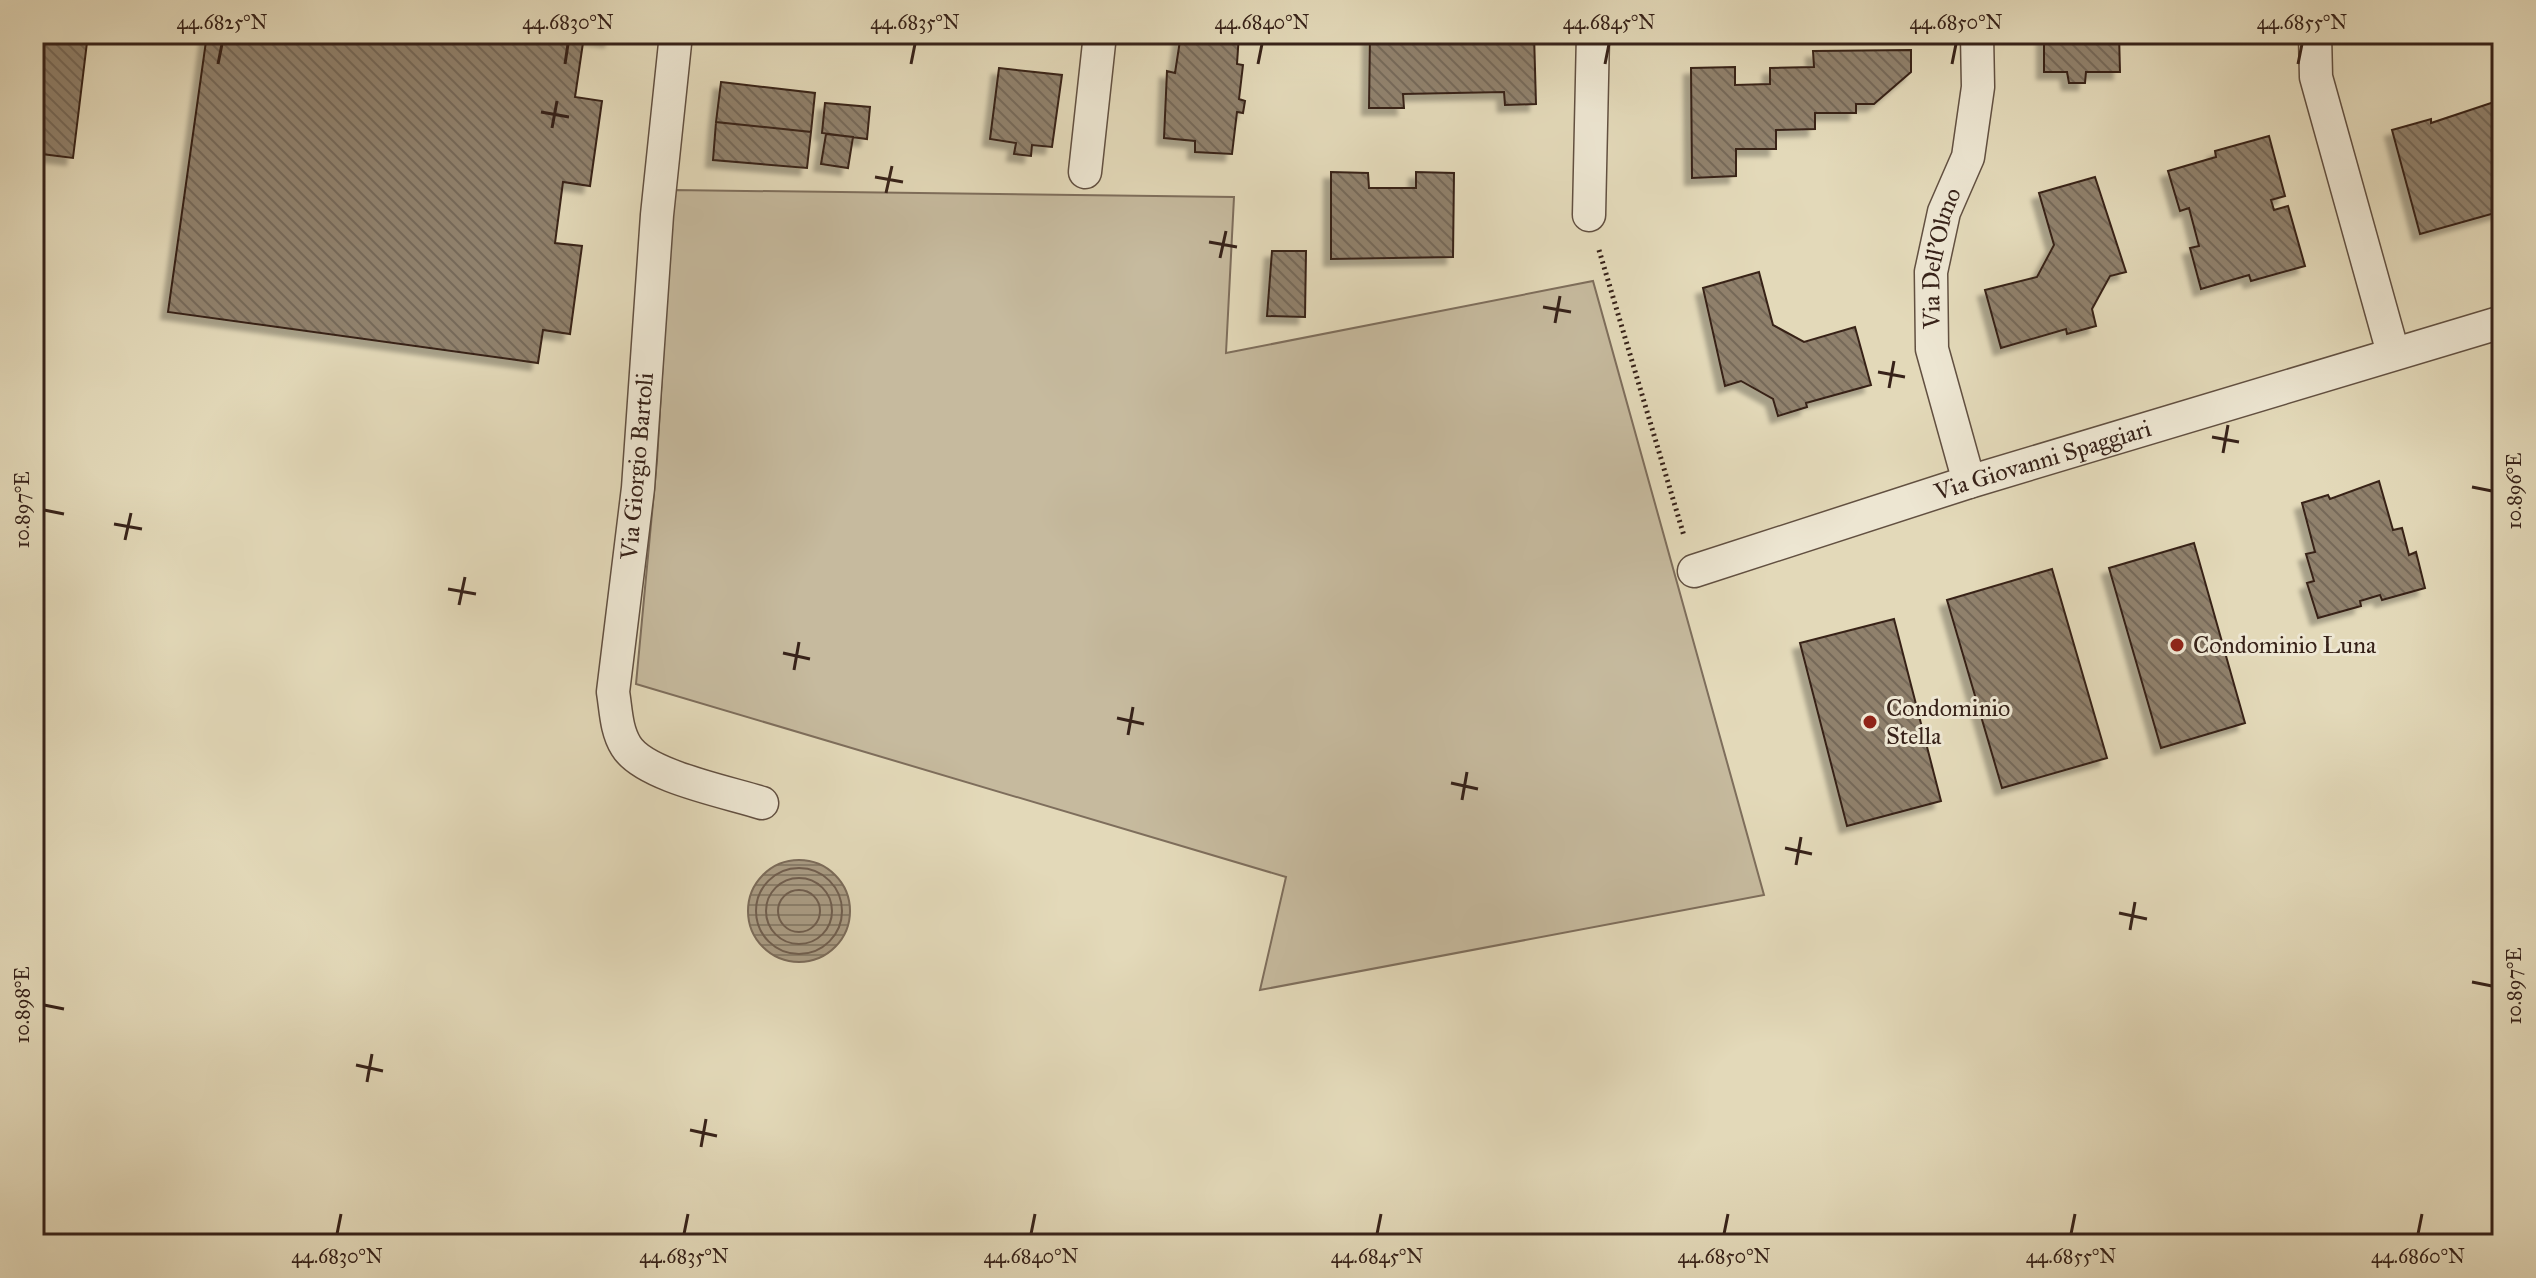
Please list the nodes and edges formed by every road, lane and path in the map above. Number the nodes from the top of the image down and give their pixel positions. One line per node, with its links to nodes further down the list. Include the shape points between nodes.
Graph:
1 (676, 34): 12 (street, Via Giorgio Bartoli, via 638,488 613,692 626,747 643,765)
2 (1100, 34): 6 (street)
3 (1593, 34): 7 (street)
4 (1977, 34): 10 (street, Via Dell'Olmo, via 1978,87 1968,157 1944,212 1931,272 1932,349)
5 (2315, 34): 9 (street, via 2316,77)
6 (1085, 172)
7 (1589, 215): 11 (path)
8 (2502, 322): 9 (street, Via Giovanni Spaggiari)
9 (2393, 353): 10 (street, Via Giovanni Spaggiari)
10 (1969, 482): 11 (street, Via Giovanni Spaggiari)
11 (1694, 571)
12 (762, 803)

